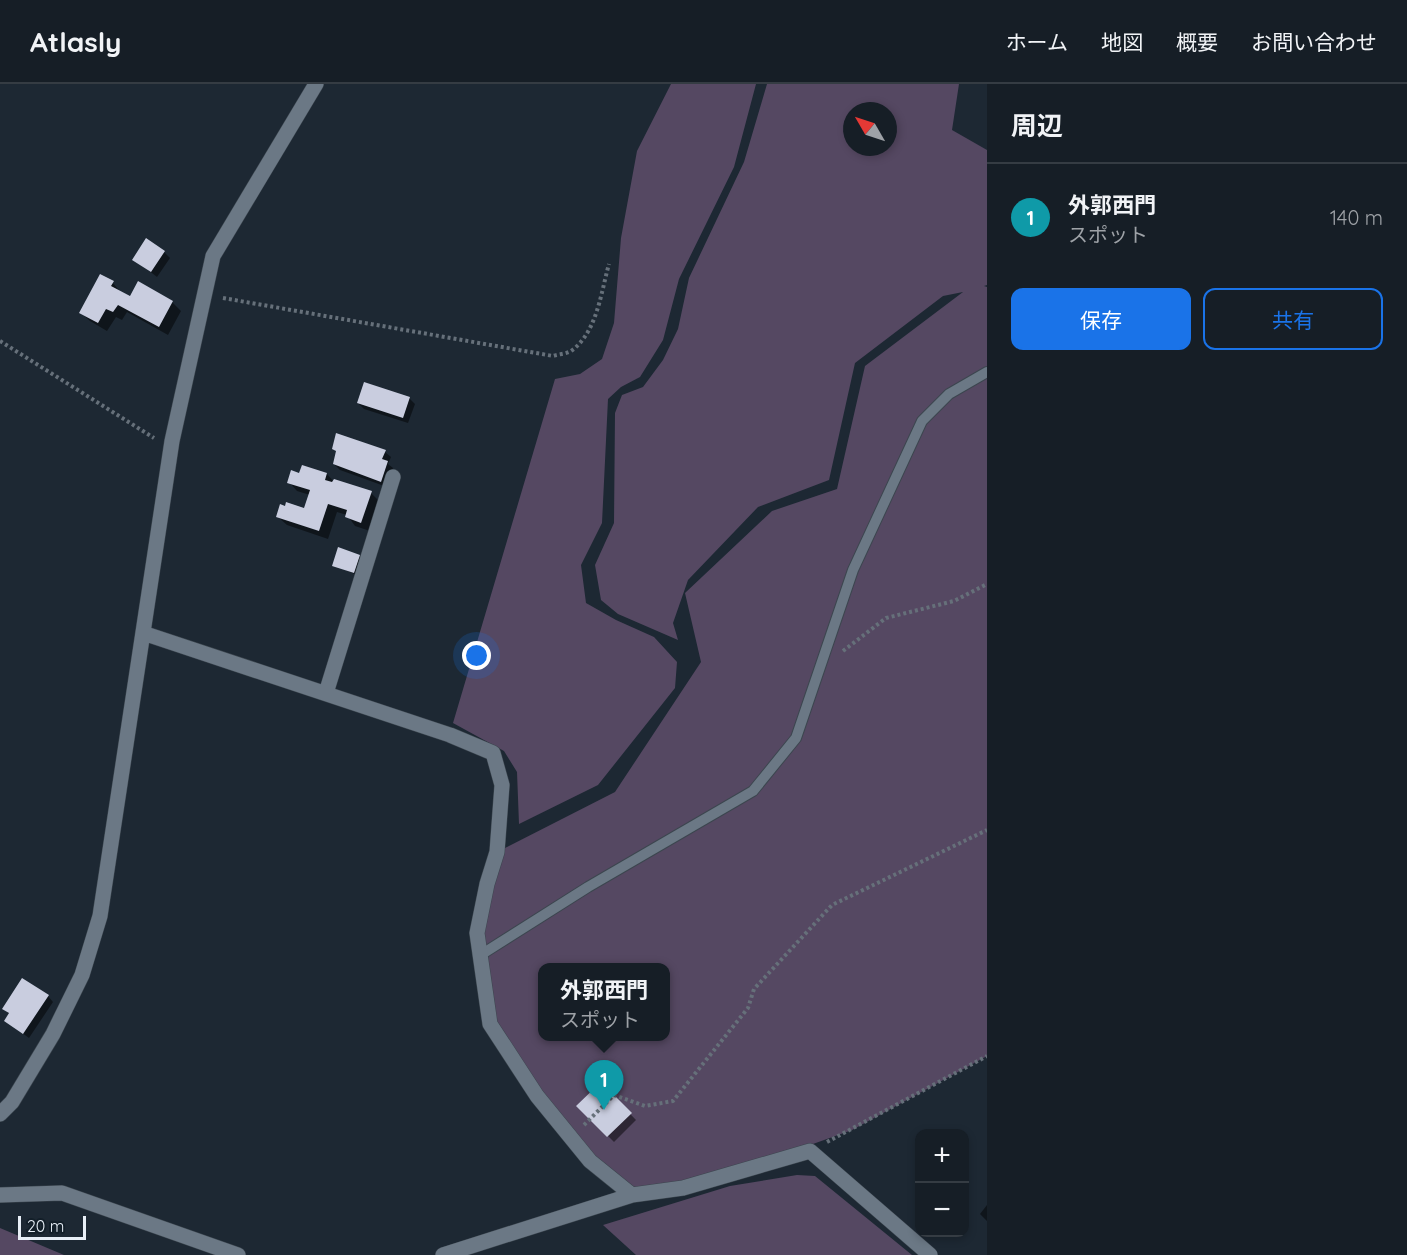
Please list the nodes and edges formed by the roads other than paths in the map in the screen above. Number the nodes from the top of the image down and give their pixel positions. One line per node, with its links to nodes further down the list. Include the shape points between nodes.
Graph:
1 (316, 84): 4 (street, via 213,256 171,448)
2 (987, 372): 6 (lane, via 949,394 922,421 853,570 796,738 753,791)
3 (393, 477): 5 (street)
4 (143, 633): 5 (street); 7 (street, via 100,916 82,975 53,1034 12,1102)
5 (326, 693): 6 (street, via 493,753 502,785 497,852 477,933)
6 (479, 956): 9 (street, via 490,1024 518,1070 590,1161)
7 (0, 1114)
8 (0, 1195): 10 (street, via 62,1193)
9 (633, 1196): 11 (street); 12 (street, via 683,1188 810,1151)
10 (238, 1255)
11 (443, 1255)
12 (930, 1255)

